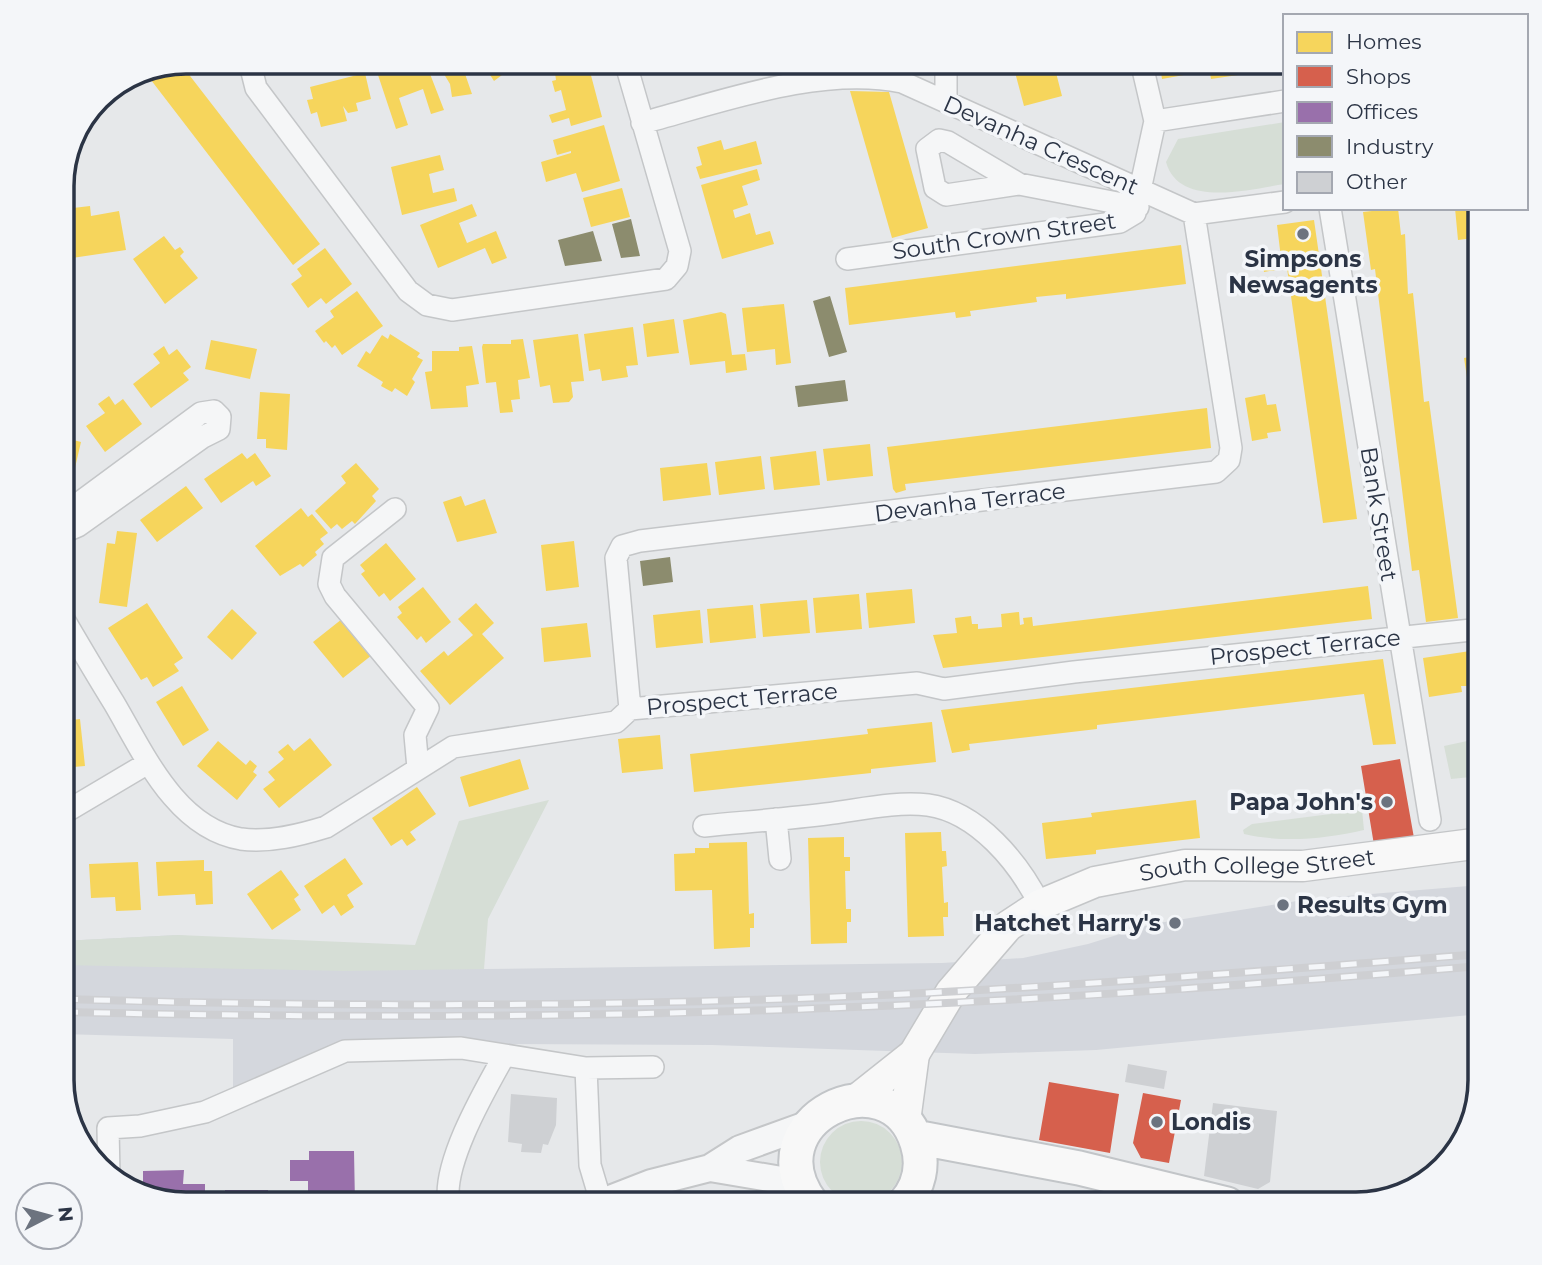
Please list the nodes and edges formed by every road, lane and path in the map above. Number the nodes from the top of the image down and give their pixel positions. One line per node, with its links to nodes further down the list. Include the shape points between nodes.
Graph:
1 (251, 74): 8 (street, via 256,88 408,291 427,305 452,310 666,279 677,266 680,251)
2 (629, 74): 8 (street)
3 (946, 74): 6 (street)
4 (1144, 74): 7 (street)
5 (1283, 101): 7 (street)
6 (946, 102): 8 (street, Devanha Crescent, via 902,82 859,78 767,89); 10 (street, Devanha Crescent)
7 (1155, 121): 10 (street)
8 (642, 123)
9 (1019, 184): 10 (street)
10 (1139, 198): 13 (street, Devanha Crescent); 14 (street, South Crown Street, via 1135,213 1120,222)
11 (1283, 202): 13 (street)
12 (1330, 210): 19 (street, Bank Street)
13 (1194, 214): 21 (street, Devanha Terrace, via 1231,448 1223,467 1216,472 622,546 616,558)
14 (847, 258)
15 (74, 507): 17 (street, via 201,414 214,411 220,417 219,429)
16 (395, 509): 23 (street, via 333,558 329,584 428,708 415,735)
17 (74, 528)
18 (1468, 630): 19 (street, Prospect Terrace)
19 (1398, 636): 21 (street, Prospect Terrace, via 944,689 917,683); 26 (street, Bank Street)
20 (74, 637): 22 (street, Prospect Terrace)
21 (630, 709): 23 (street, Prospect Terrace, via 616,722 453,747)
22 (148, 763): 23 (street, Prospect Terrace, via 176,800 207,827 241,839 326,827); 24 (street)
23 (418, 768)
24 (74, 806)
25 (776, 819): 27 (street); 29 (street); 30 (street, via 889,806 938,808 960,816 995,843 1027,878)
26 (1430, 820)
27 (704, 826)
28 (1468, 845): 30 (main road, South College Street, via 1303,866 1185,865 1095,882)
29 (780, 859)
30 (1040, 905): 31 (main road, South College Street, via 991,943 951,992)
31 (914, 1054): 35 (main road, South College Street); 37 (main road, South College Street)
32 (504, 1056): 34 (street); 38 (street, via 461,1048 345,1051 205,1112 108,1128); 40 (street, via 468,1124)
33 (653, 1067): 34 (street)
34 (586, 1068): 41 (street, via 590,1165)
35 (856, 1100): 36 (main road, via 830,1107); 37 (main road, via 891,1109)
36 (809, 1124): 39 (street, via 740,1149); 44 (main road, via 799,1142 796,1163)
37 (910, 1129): 45 (main road, via 920,1168); 46 (main road)
38 (109, 1160)
39 (710, 1168): 42 (street); 43 (street)
40 (450, 1192)
41 (596, 1192)
42 (627, 1192)
43 (791, 1192)
44 (804, 1192)
45 (911, 1192)
46 (1178, 1192)

